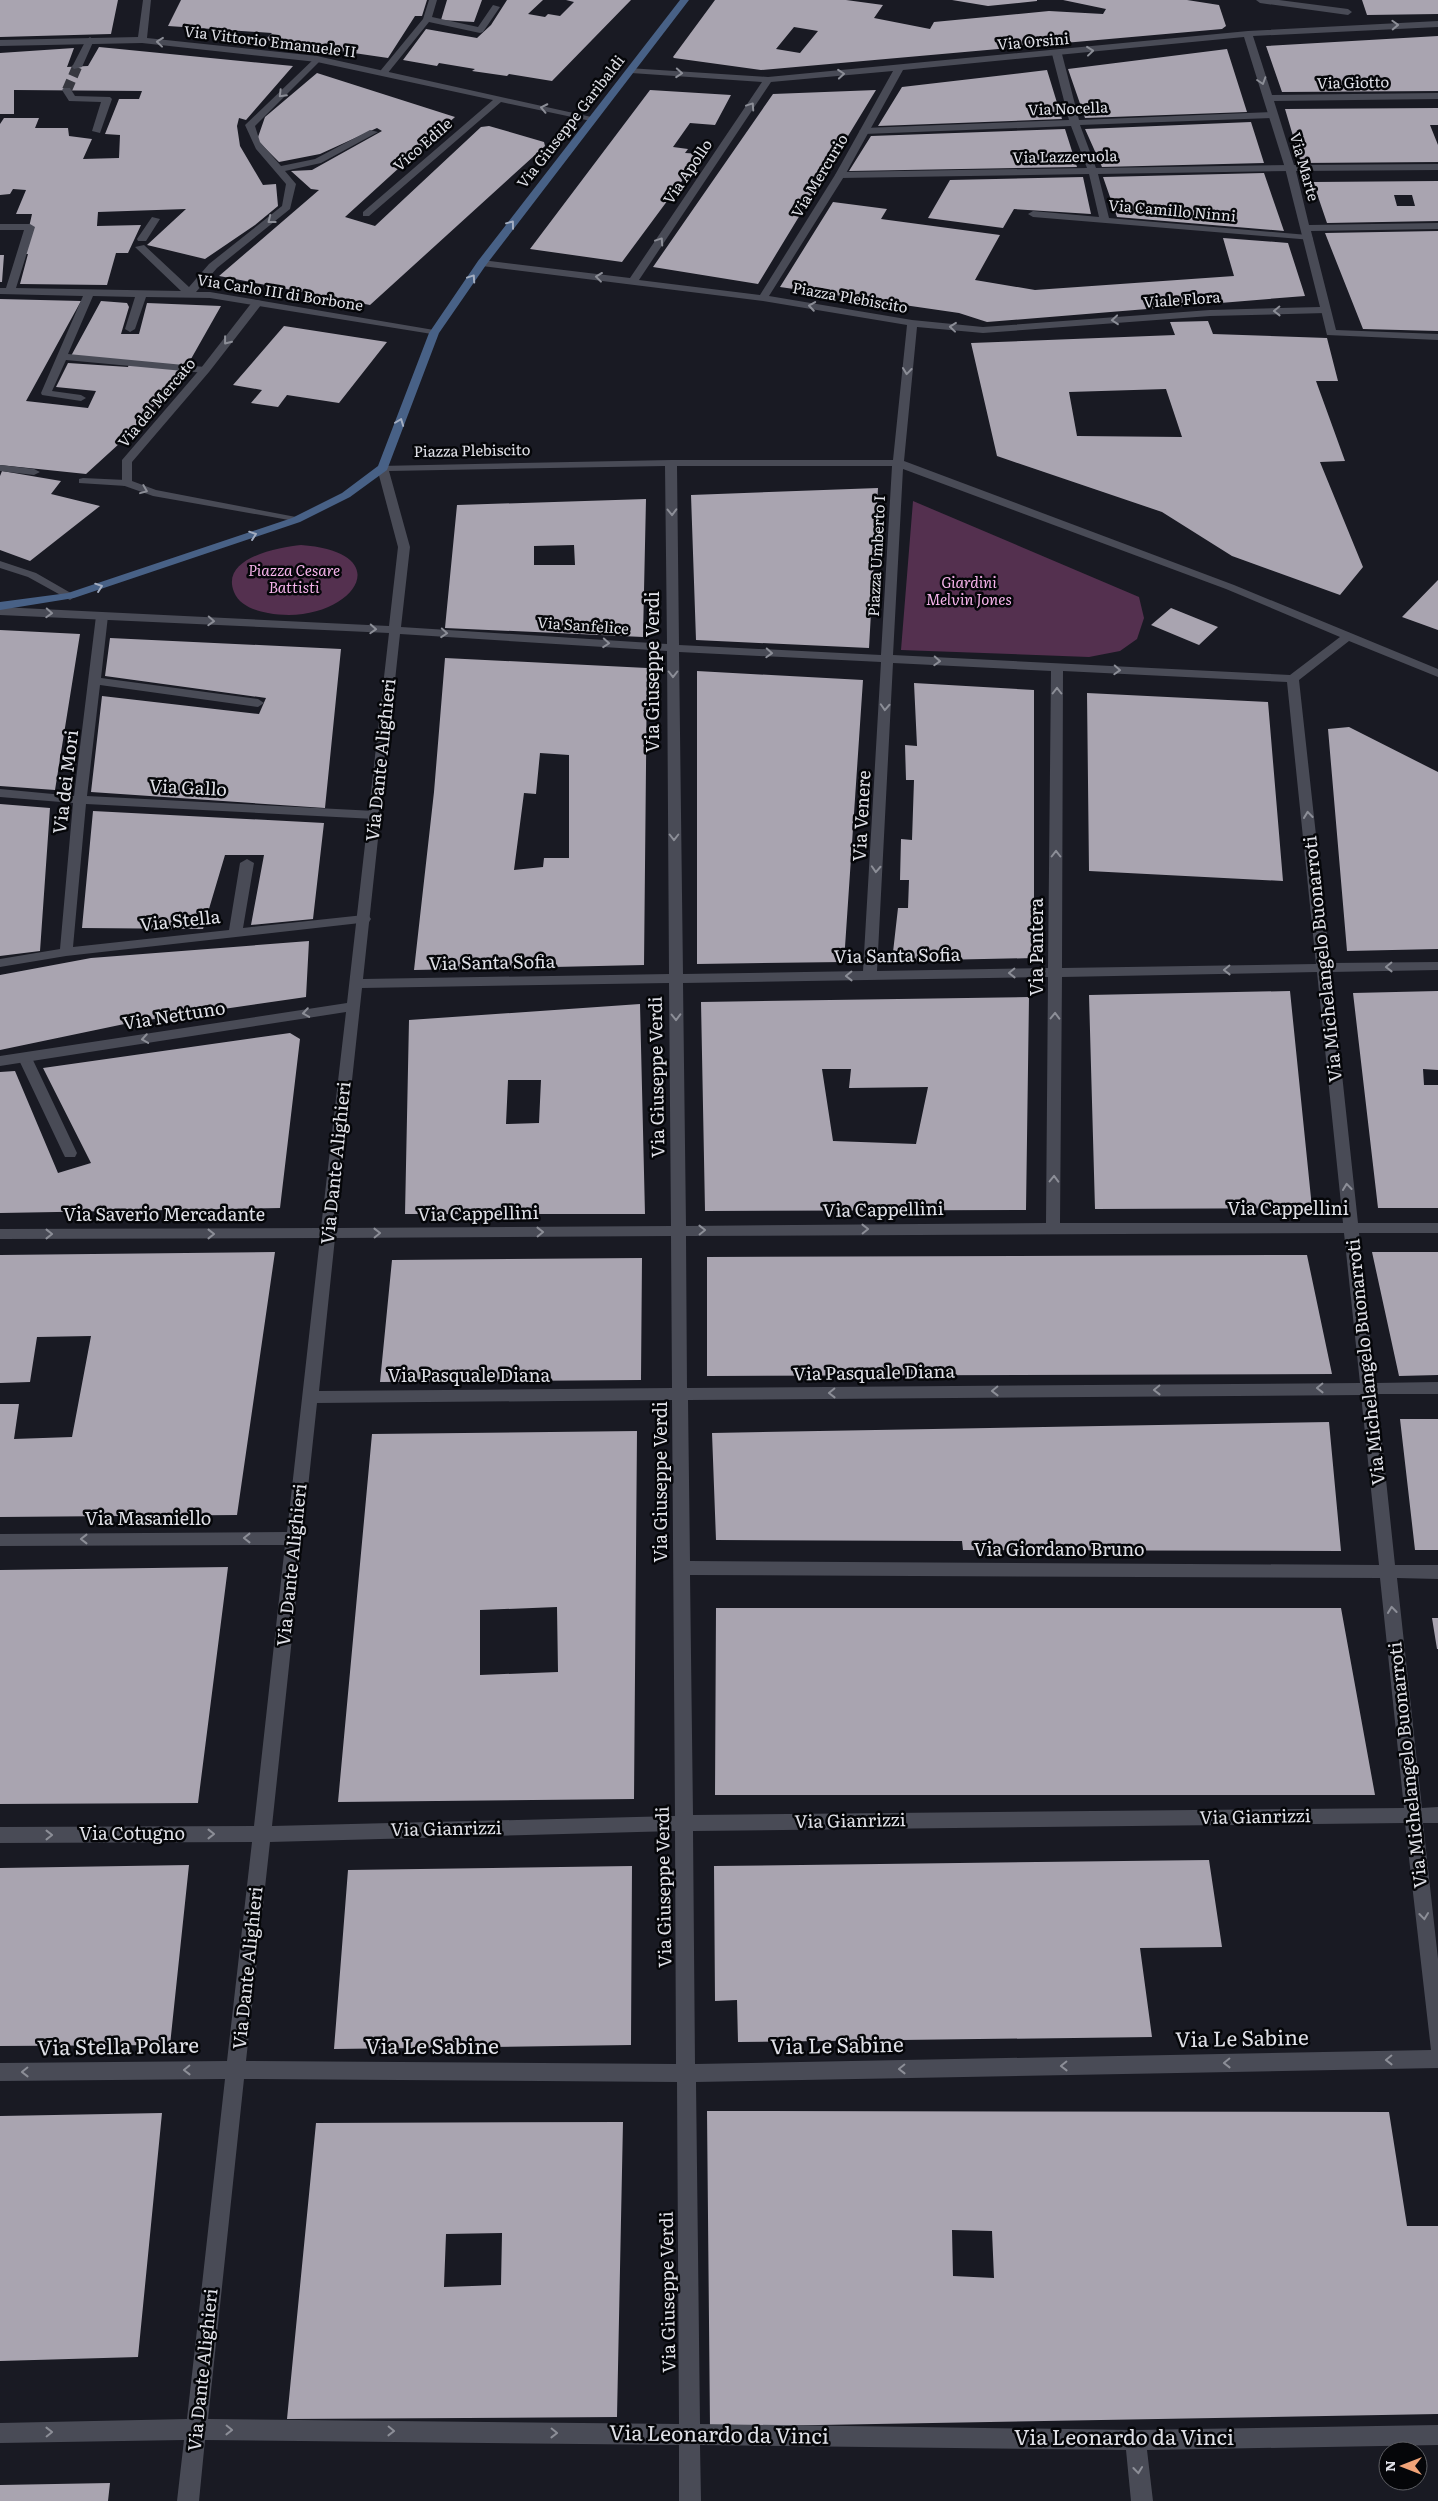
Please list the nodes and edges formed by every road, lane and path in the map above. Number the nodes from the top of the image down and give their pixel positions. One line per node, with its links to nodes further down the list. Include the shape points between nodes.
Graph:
1 (147, 0): 13 (street)
2 (433, 0): 8 (street)
3 (685, 0): 19 (main road, Via Giuseppe Garibaldi)
4 (1260, 0): 7 (street)
5 (1344, 0): 7 (street)
6 (496, 7): 8 (street, via 480,30)
7 (1348, 12): 10 (street)
8 (427, 18): 20 (street)
9 (1438, 24): 10 (street, Via Orsini, one-way to 9)
10 (1353, 27): 11 (street, Via Orsini)
11 (1248, 34): 15 (street, Via Orsini, one-way to 11); 25 (street, Via Marte, one-way to 25)
12 (90, 40): 13 (street, Via Vittorio Emanuele II); 14 (street, Via Vittorio Emanuele II); 17 (street)
13 (142, 40): 16 (street, Via Vittorio Emanuele II, one-way to 13)
14 (0, 43)
15 (1057, 54): 18 (street, Via Orsini); 28 (street)
16 (317, 59): 20 (street, Via Vittorio Emanuele II); 34 (street, one-way to 34, via 250,124 257,146)
17 (77, 67)
18 (899, 68): 21 (street, Via Orsini, one-way to 18); 30 (street, Via Mercurio)
19 (631, 70): 21 (street, Via Orsini, one-way to 21); 27 (main road, Via Giuseppe Garibaldi)
20 (384, 72): 24 (street, Via Vittorio Emanuele II)
21 (768, 80): 46 (street, Via Apollo, one-way to 21)
22 (67, 90): 29 (street, via 72,99 107,99)
23 (1438, 96): 25 (street, Via Giotto)
24 (500, 98): 27 (street, Via Vittorio Emanuele II, one-way to 24); 37 (street, Vico Edile)
25 (1268, 98): 26 (street, Via Marte)
26 (1272, 115): 28 (street, Via Nocella); 33 (street, Via Marte)
27 (591, 118): 45 (main road, Via Giuseppe Garibaldi, one-way to 27)
28 (1075, 124): 30 (street, Via Nocella); 35 (street)
29 (97, 131)
30 (864, 131): 36 (street, Via Mercurio)
31 (373, 132): 34 (street, via 318,161)
32 (1438, 167): 33 (street, Via Lazzeruola)
33 (1290, 168): 35 (street, Via Lazzeruola); 43 (street, Via Marte)
34 (281, 169): 50 (street, one-way to 50, via 291,184 287,207 213,266)
35 (1093, 172): 36 (street, Via Lazzeruola); 40 (street)
36 (840, 175): 51 (street, Via Mercurio)
37 (366, 214)
38 (1033, 214): 40 (street, Via Camillo Ninni)
39 (155, 219): 50 (street, via 141,243)
40 (1105, 220): 44 (street, Via Camillo Ninni)
41 (1438, 226): 43 (street)
42 (0, 227): 47 (street, via 30,227)
43 (1305, 228): 44 (street, Via Marte)
44 (1308, 238): 53 (street, Via Marte)
45 (482, 263): 46 (street, Piazza Plebiscito, one-way to 45); 56 (main road, Piazza Plebiscito, one-way to 45)
46 (633, 281): 51 (street, Piazza Plebiscito)
47 (5, 291): 48 (street, Via Carlo III di Borbone)
48 (90, 292): 49 (street, Via Carlo III di Borbone); 58 (street)
49 (142, 292): 50 (street, Via Carlo III di Borbone); 55 (street)
50 (189, 293): 52 (street, Via Carlo III di Borbone)
51 (764, 298): 54 (street, Piazza Plebiscito, one-way to 51)
52 (257, 303): 56 (street, Via Carlo III di Borbone); 59 (street, Via del Mercato, one-way to 59)
53 (1326, 310): 54 (street, Viale Flora, one-way to 54, via 1210,313 983,330); 57 (street, via 1332,333)
54 (912, 323): 62 (street, Piazza Plebiscito, one-way to 62)
55 (130, 329)
56 (434, 333): 64 (main road, Piazza Plebiscito, one-way to 56)
57 (1438, 337)
58 (61, 356): 59 (street); 60 (street, via 46,393)
59 (205, 370): 67 (street, Via del Mercato, via 126,462)
60 (81, 398)
61 (671, 463): 62 (street, Piazza Plebiscito); 64 (street, Piazza Plebiscito); 76 (street, Via Giuseppe Verdi, one-way to 76)
62 (898, 463): 75 (street); 77 (street, Piazza Umberto I)
63 (0, 468): 65 (street)
64 (383, 468): 68 (main road, via 346,495); 74 (street, via 404,546)
65 (34, 472)
66 (83, 481): 67 (street)
67 (126, 482): 68 (street, one-way to 68, via 153,493)
68 (296, 520): 70 (main road, one-way to 68)
69 (0, 564): 70 (street, via 32,574)
70 (70, 596): 71 (main road)
71 (0, 606)
72 (0, 611): 73 (street, one-way to 73)
73 (102, 616): 74 (street, one-way to 74); 81 (street, Via dei Mori)
74 (396, 630): 76 (street, Via Sanfelice, one-way to 76); 85 (street, Via Dante Alighieri)
75 (1349, 635): 79 (street); 80 (street)
76 (673, 648): 77 (street, Via Sanfelice, one-way to 77); 95 (street, Via Giuseppe Verdi, one-way to 95)
77 (888, 658): 78 (street, one-way to 78); 94 (street, Via Venere, one-way to 94)
78 (1057, 667): 80 (street, one-way to 80); 93 (street, Via Pantera, one-way to 78)
79 (1438, 673)
80 (1293, 679): 92 (street, Via Michelangelo Buonarroti, one-way to 80)
81 (96, 681): 82 (street); 84 (street, Via dei Mori)
82 (258, 703)
83 (0, 793): 84 (street, Via Gallo)
84 (80, 800): 85 (street, Via Gallo); 89 (street, Via dei Mori)
85 (375, 815): 87 (street, Via Dante Alighieri)
86 (246, 863): 88 (street)
87 (364, 920): 88 (street, Via Stella); 96 (street, Via Dante Alighieri)
88 (235, 934): 89 (street, Via Stella)
89 (66, 952): 90 (street, Via Stella)
90 (0, 963)
91 (1438, 966): 92 (street, Via Santa Sofia, one-way to 92)
92 (1325, 968): 93 (street, Via Santa Sofia, one-way to 93); 102 (street, Via Michelangelo Buonarroti, one-way to 92)
93 (1056, 973): 94 (street, Via Santa Sofia, one-way to 94); 101 (street, Via Pantera, one-way to 93)
94 (870, 975): 95 (street, Via Santa Sofia, one-way to 95)
95 (675, 979): 96 (street, Via Santa Sofia); 104 (street, Via Giuseppe Verdi, one-way to 104)
96 (357, 984): 97 (street, Via Dante Alighieri)
97 (354, 1006): 98 (street, Via Nettuno, one-way to 98); 106 (street, Via Dante Alighieri)
98 (25, 1058): 99 (street, Via Nettuno); 100 (street)
99 (0, 1061)
100 (70, 1153)
101 (1054, 1227): 102 (street, Via Cappellini); 104 (street, Via Cappellini, one-way to 101)
102 (1351, 1228): 103 (street, Via Cappellini); 107 (street, Via Michelangelo Buonarroti)
103 (1438, 1228)
104 (679, 1231): 106 (street, Via Cappellini, one-way to 104); 109 (street, Via Giuseppe Verdi)
105 (0, 1234): 106 (street, Via Saverio Mercadante, one-way to 106)
106 (328, 1234): 110 (street, Via Dante Alighieri)
107 (1369, 1388): 108 (street, Via Pasquale Diana); 109 (street, Via Pasquale Diana, one-way to 109); 114 (street, Via Michelangelo Buonarroti)
108 (1438, 1388)
109 (680, 1394): 110 (street, Via Pasquale Diana); 113 (street, Via Giuseppe Verdi)
110 (311, 1397): 111 (street, Via Dante Alighieri)
111 (295, 1538): 112 (street, Via Masaniello, one-way to 112); 119 (street, Via Dante Alighieri)
112 (0, 1540)
113 (681, 1568): 114 (street, Via Giordano Bruno); 118 (street, Via Giuseppe Verdi)
114 (1388, 1571): 115 (street, Via Giordano Bruno); 116 (street, Via Michelangelo Buonarroti, one-way to 114)
115 (1438, 1572)
116 (1414, 1815): 117 (street, Via Gianrizzi); 118 (street, Via Gianrizzi); 121 (street, Via Michelangelo Buonarroti, one-way to 121)
117 (1438, 1815)
118 (684, 1823): 119 (street, Via Gianrizzi); 125 (street, Via Giuseppe Verdi)
119 (263, 1834): 120 (street, Via Cotugno, one-way to 119); 123 (street, Via Dante Alighieri)
120 (0, 1835)
121 (1438, 2046)
122 (1438, 2059): 125 (street, Via Le Sabine, one-way to 125)
123 (236, 2070): 124 (street, Via Stella Polare, one-way to 124); 125 (street, Via Le Sabine); 126 (street, Via Dante Alighieri)
124 (0, 2072)
125 (686, 2073): 128 (street, Via Giuseppe Verdi)
126 (196, 2429): 127 (street, Via Leonardo da Vinci, one-way to 126); 128 (street, Via Leonardo da Vinci, one-way to 128); 131 (street, Via Dante Alighieri)
127 (0, 2433)
128 (690, 2434): 130 (street, Via Leonardo da Vinci); 132 (street, Via Giuseppe Verdi)
129 (1438, 2435): 130 (street, Via Leonardo da Vinci)
130 (1135, 2440): 133 (street, one-way to 133)
131 (188, 2501)
132 (690, 2501)
133 (1142, 2501)

